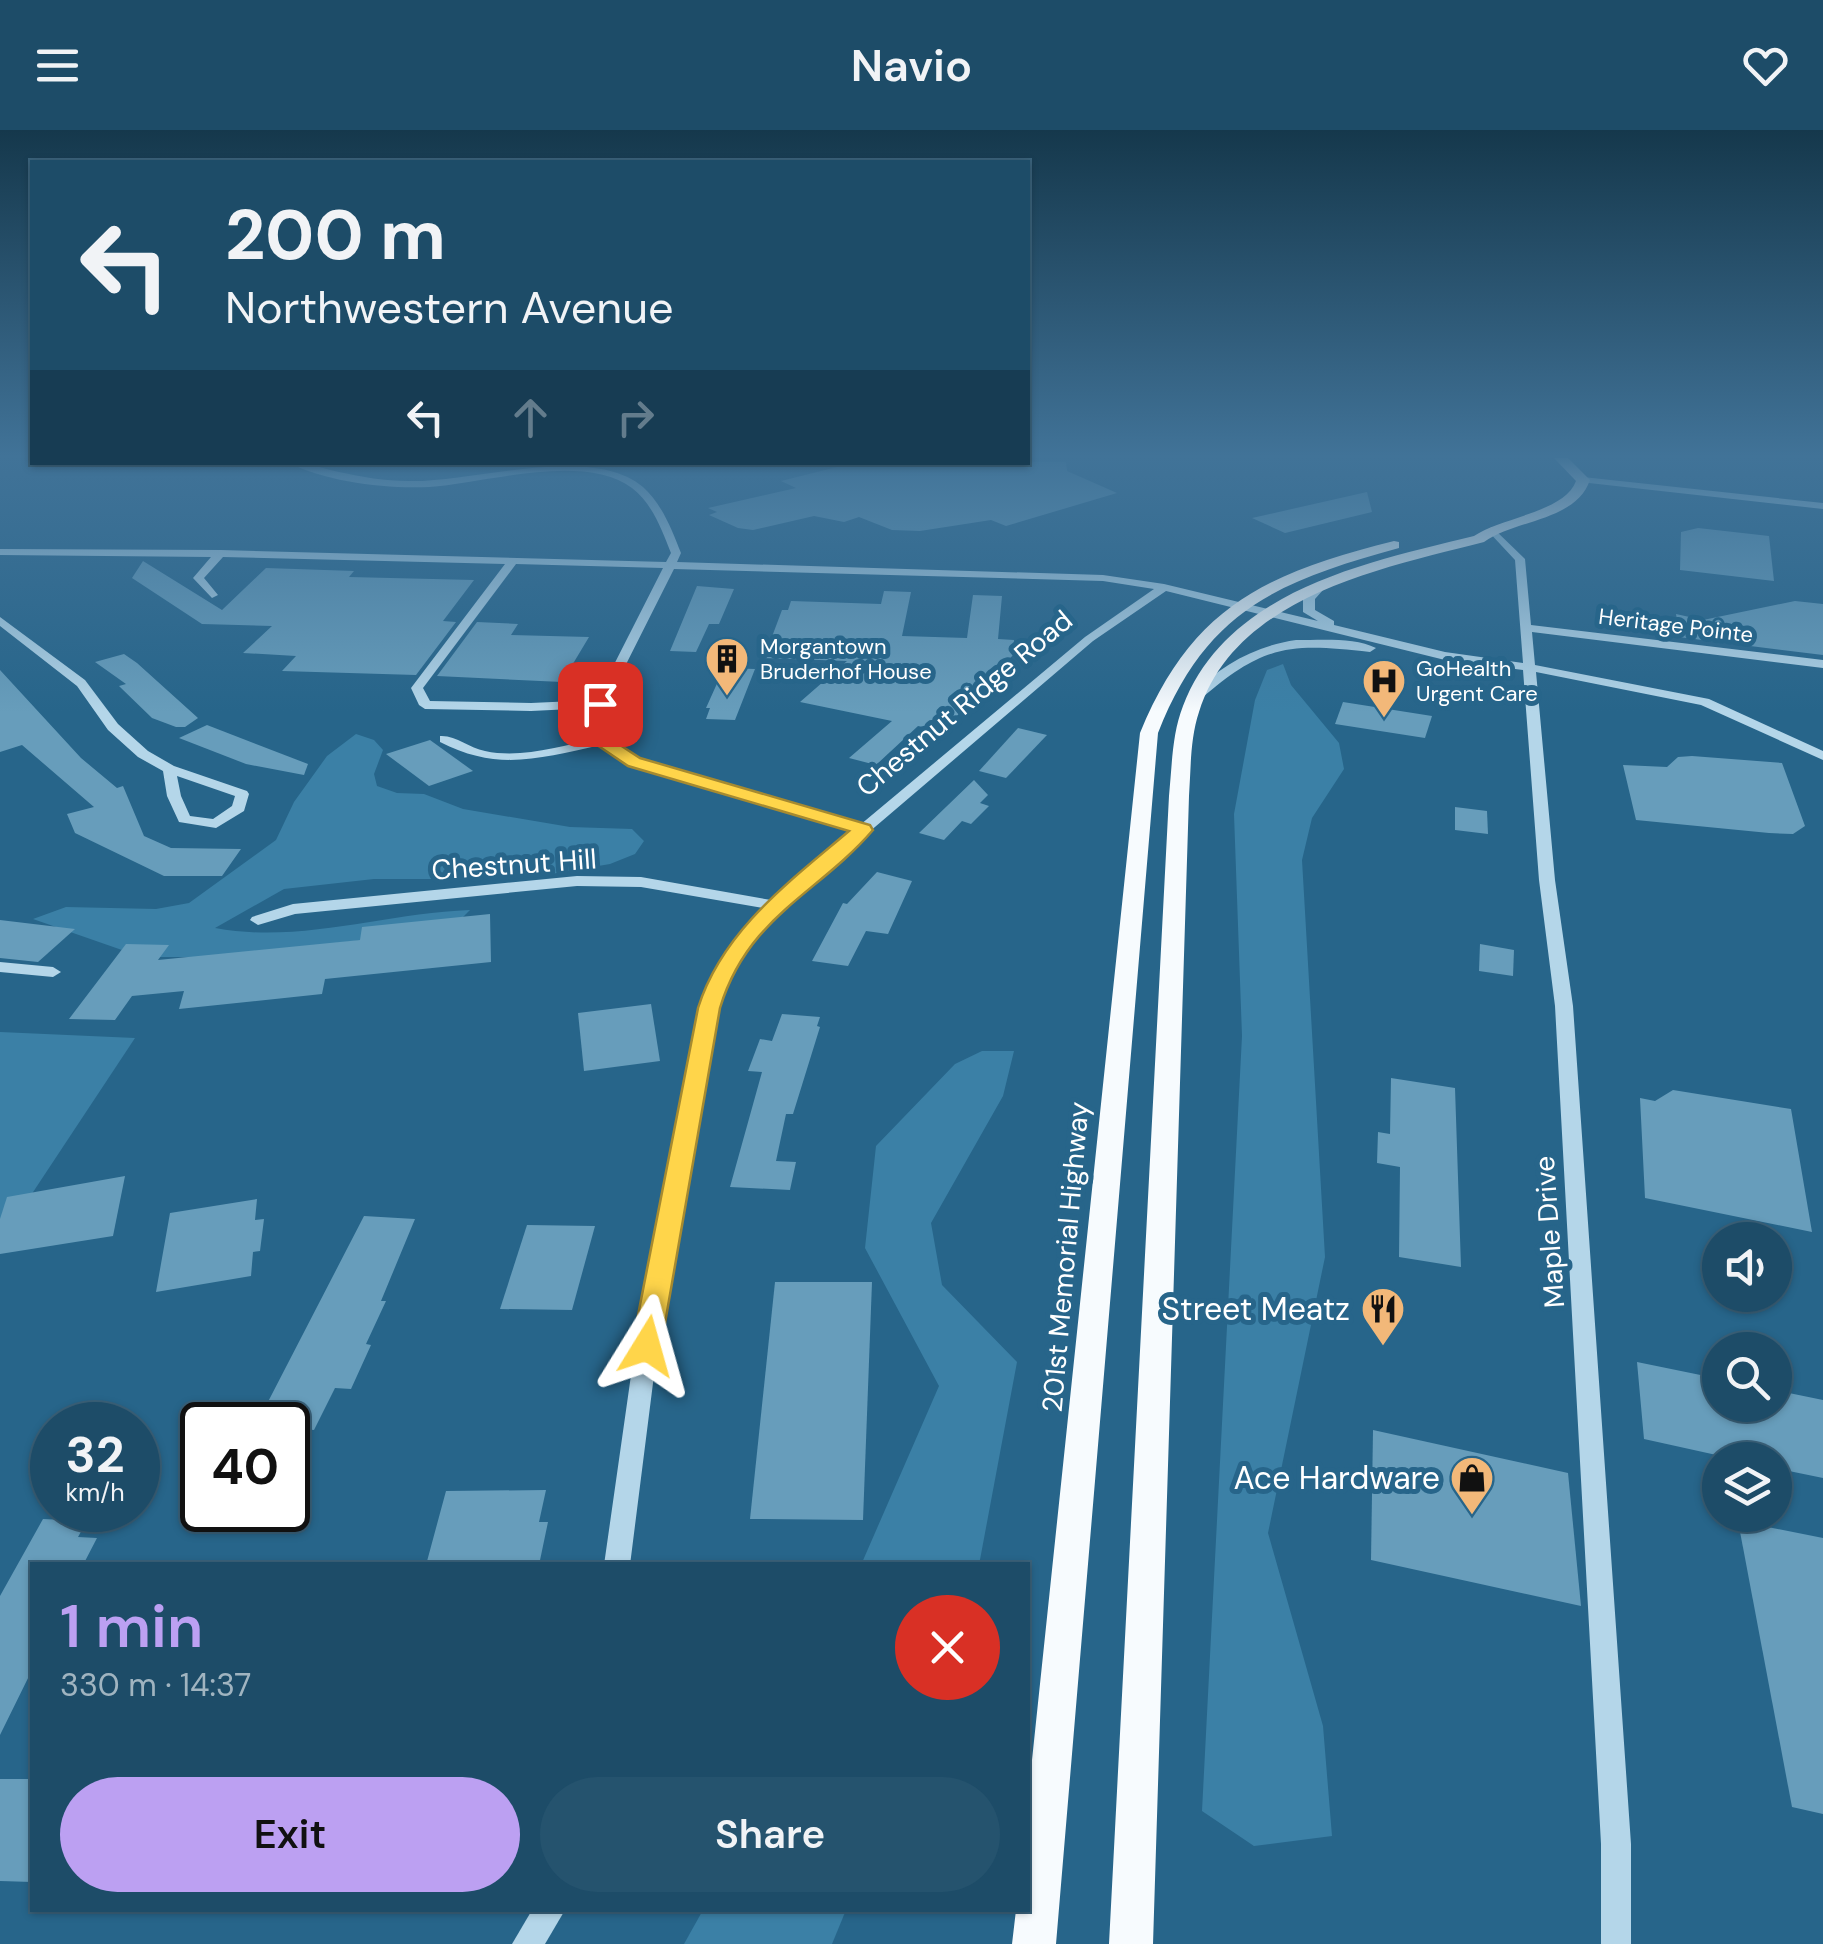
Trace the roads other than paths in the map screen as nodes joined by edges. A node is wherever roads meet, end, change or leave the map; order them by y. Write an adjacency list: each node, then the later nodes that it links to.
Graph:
1 (671, 543): 8 (street)
2 (1403, 543): 12 (main road)
3 (1466, 543): 10 (main road)
4 (1504, 543): 15 (street, Maple Drive)
5 (221, 552): 6 (street); 7 (street); 11 (street)
6 (1, 553)
7 (512, 562): 8 (street); 20 (street)
8 (671, 566): 9 (street); 20 (street)
9 (1164, 587): 12 (street); 25 (street, Chestnut Ridge Road)
10 (1316, 590): 13 (main road); 16 (street)
11 (212, 595)
12 (1237, 607): 13 (street); 33 (main road, 201st Memorial Highway)
13 (1268, 615): 16 (street); 19 (main road)
14 (0, 620): 24 (street)
15 (1524, 628): 17 (street, Heritage Pointe); 18 (street, Maple Drive)
16 (1446, 656): 18 (street); 19 (street)
17 (1823, 664)
18 (1528, 668): 23 (street); 35 (street, Maple Drive)
19 (1194, 698): 34 (main road)
20 (600, 704): 22 (street)
21 (445, 739): 22 (street)
22 (603, 741): 25 (street)
23 (1823, 756)
24 (169, 769): 24 (street)
25 (863, 830): 26 (street, Chestnut Ridge Road)
26 (774, 904): 27 (street, Chestnut Hill); 30 (street, Chestnut Ridge Road)
27 (258, 920)
28 (0, 967): 29 (street)
29 (54, 972)
30 (618, 1562)
31 (549, 1912): 32 (street)
32 (527, 1944)
33 (1034, 1944)
34 (1131, 1944)
35 (1616, 1944)

